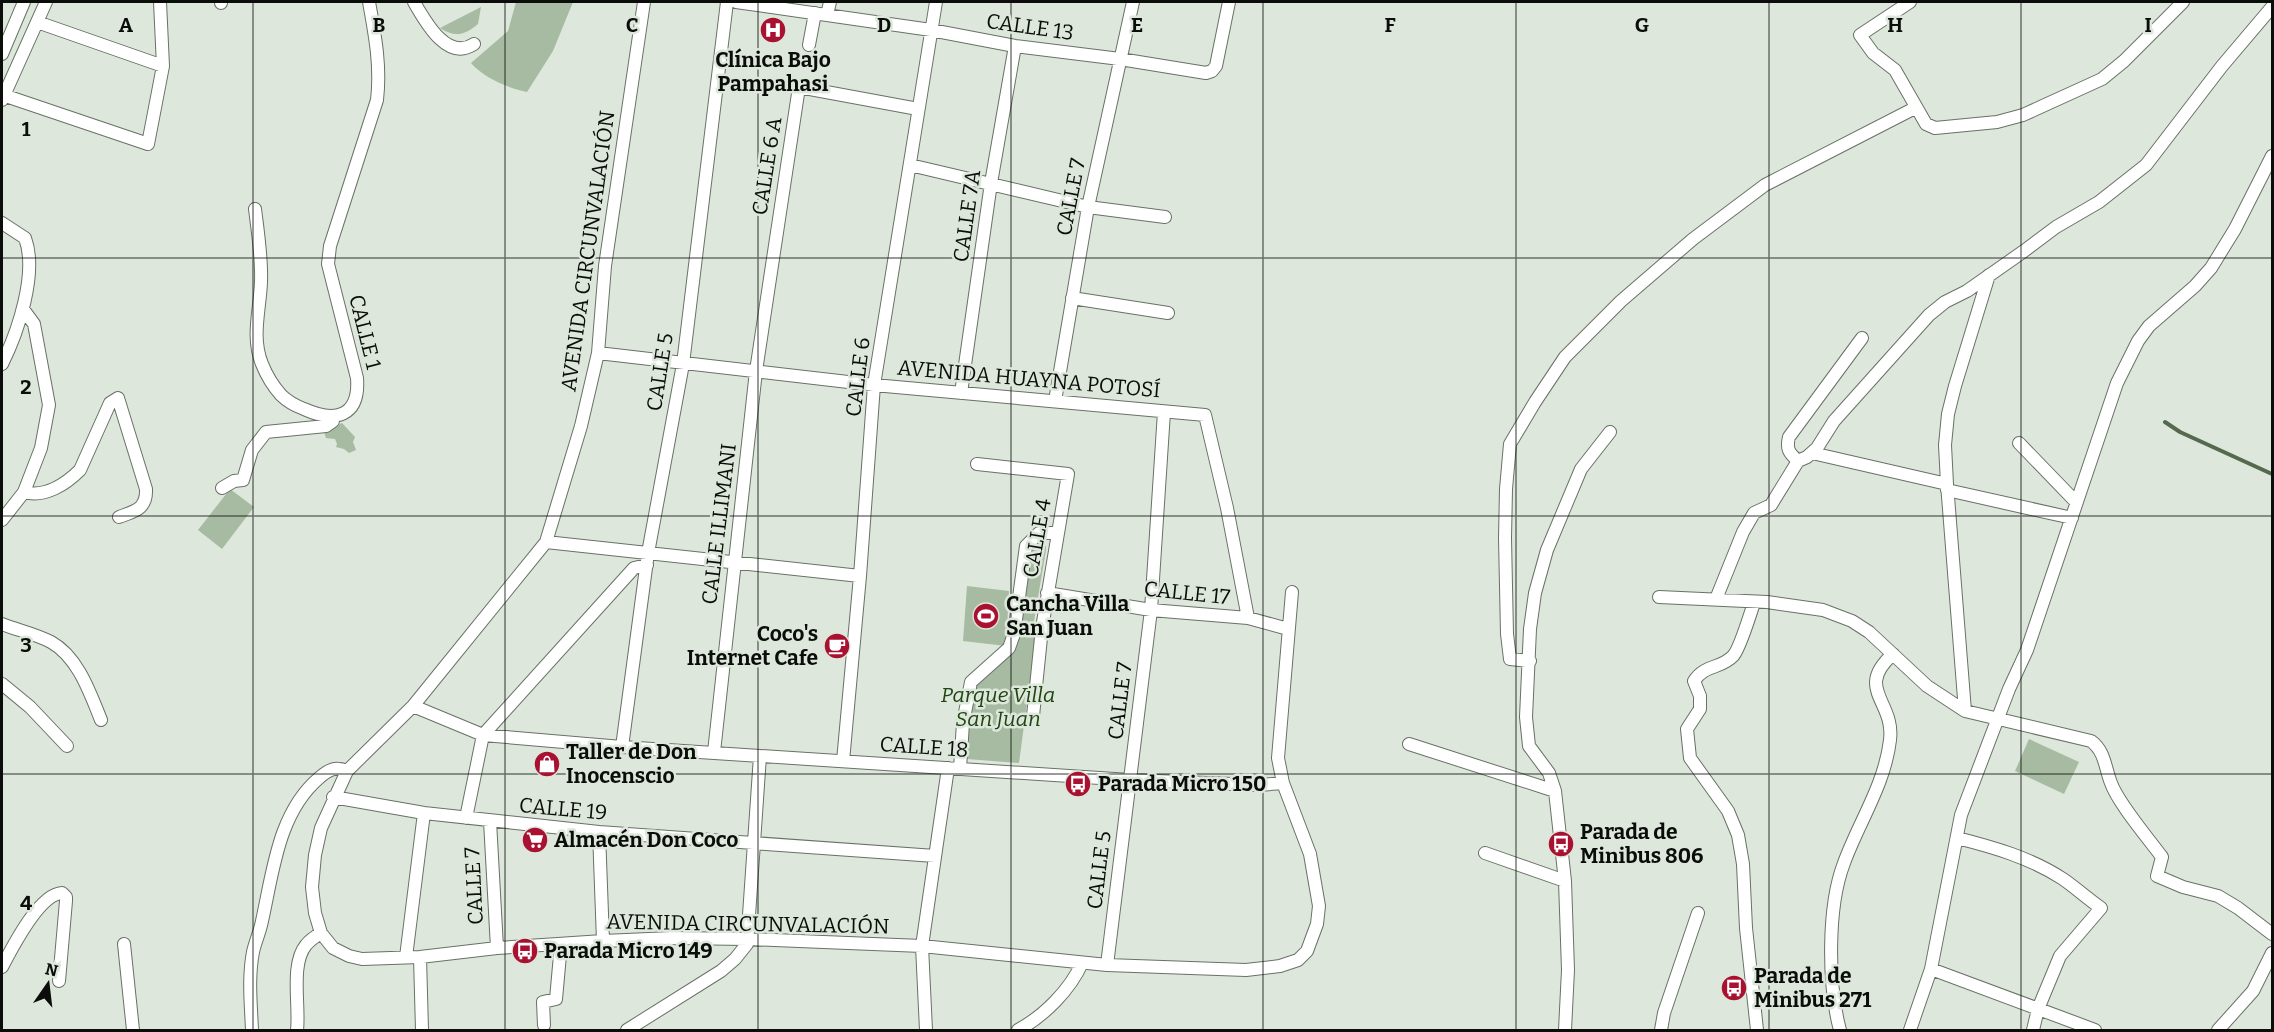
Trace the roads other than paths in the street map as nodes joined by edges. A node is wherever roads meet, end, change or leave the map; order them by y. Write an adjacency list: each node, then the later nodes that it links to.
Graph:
1 (24, 2): 22 (street)
2 (46, 2): 17 (street)
3 (160, 2): 24 (street)
4 (369, 2): 48 (street, CALLE 1)
5 (414, 2): 19 (street)
6 (644, 2): 40 (street, AVENIDA CIRCUNVALACIÓN)
7 (727, 2): 42 (street, CALLE 5)
8 (736, 2): 16 (street, CALLE 13)
9 (830, 2): 16 (street)
10 (936, 2): 18 (street, CALLE 6)
11 (1133, 2): 23 (street, CALLE 7)
12 (1229, 2): 23 (street, CALLE 13)
13 (1910, 2): 26 (street)
14 (2183, 2): 26 (street)
15 (2272, 7): 35 (street)
16 (821, 14): 18 (street, CALLE 13); 20 (street)
17 (37, 22): 24 (street); 25 (street)
18 (931, 30): 21 (street, CALLE 13); 27 (street, CALLE 6)
19 (474, 44)
20 (809, 45)
21 (1015, 46): 23 (street, CALLE 13); 30 (street, CALLE 7A)
22 (2, 54)
23 (1120, 59): 31 (street, CALLE 7)
24 (163, 66): 25 (street)
25 (2, 97)
26 (1915, 108): 76 (street)
27 (918, 110): 29 (street, CALLE 6); 43 (street, CALLE 6 A)
28 (2272, 156): 57 (street)
29 (910, 165): 30 (street); 44 (street, CALLE 6)
30 (991, 183): 31 (street); 45 (street, CALLE 7A)
31 (1088, 207): 33 (street); 36 (street, CALLE 7)
32 (255, 209): 48 (street)
33 (1165, 217)
34 (2, 223): 37 (street)
35 (1989, 275): 51 (street); 54 (street)
36 (1072, 298): 38 (street); 46 (street, CALLE 7)
37 (23, 309): 41 (street); 56 (street)
38 (1167, 313)
39 (1862, 339): 52 (street)
40 (598, 353): 42 (street, AVENIDA HUAYNA POTOSÍ); 62 (street, AVENIDA CIRCUNVALACIÓN)
41 (2, 364)
42 (683, 364): 43 (street, AVENIDA HUAYNA POTOSÍ); 63 (street, CALLE 5)
43 (756, 371): 44 (street, AVENIDA HUAYNA POTOSÍ); 64 (street, CALLE ILLIMANI)
44 (874, 385): 45 (street, AVENIDA HUAYNA POTOSÍ); 65 (street, CALLE 6)
45 (961, 393): 46 (street, AVENIDA HUAYNA POTOSÍ)
46 (1055, 401): 47 (street, AVENIDA HUAYNA POTOSÍ)
47 (1164, 412): 71 (street, CALLE 7); 72 (street, AVENIDA HUAYNA POTOSÍ)
48 (333, 417): 55 (street, CALLE 1)
49 (1610, 432): 76 (street)
50 (2019, 443): 57 (street)
51 (1812, 453): 52 (street); 54 (street)
52 (1798, 460): 69 (street)
53 (977, 464): 61 (street, CALLE 4)
54 (1947, 487): 59 (street); 79 (street)
55 (222, 488)
56 (24, 492): 58 (street); 60 (street)
57 (2076, 502): 59 (street)
58 (119, 517)
59 (2072, 518): 81 (street)
60 (2, 520)
61 (1058, 533): 67 (street, CALLE 4); 90 (street)
62 (546, 542): 63 (street); 78 (street, AVENIDA CIRCUNVALACIÓN)
63 (648, 559): 64 (street); 83 (street); 86 (street, CALLE 5)
64 (733, 562): 65 (street); 87 (street, CALLE ILLIMANI)
65 (860, 576): 89 (street, CALLE 6)
66 (1292, 592): 74 (street)
67 (1047, 593): 71 (street, CALLE 17); 80 (street, CALLE 4)
68 (1659, 597): 69 (street)
69 (1716, 599): 70 (street)
70 (1754, 603): 75 (street); 133 (street)
71 (1151, 610): 72 (street, CALLE 17); 92 (street, CALLE 7)
72 (1248, 618): 74 (street, CALLE 17)
73 (2, 624): 82 (street)
74 (1287, 629): 93 (street)
75 (1893, 654): 79 (street); 134 (street)
76 (1530, 661): 94 (street)
77 (2, 684): 85 (street)
78 (413, 706): 83 (street, CALLE 18); 91 (street, AVENIDA CIRCUNVALACIÓN)
79 (1965, 711): 81 (street)
80 (1033, 716)
81 (1998, 718): 100 (street); 107 (street)
82 (101, 720)
83 (483, 735): 86 (street, CALLE 18); 97 (street)
84 (1409, 744): 94 (street)
85 (67, 747)
86 (622, 747): 87 (street, CALLE 18)
87 (714, 752): 88 (street, CALLE 18)
88 (760, 756): 89 (street, CALLE 18); 101 (street)
89 (843, 761): 90 (street, CALLE 18)
90 (954, 768): 92 (street, CALLE 18); 103 (street)
91 (347, 771): 95 (street, AVENIDA CIRCUNVALACIÓN); 125 (street)
92 (1130, 780): 93 (street, CALLE 18); 118 (street, CALLE 5)
93 (1283, 783): 118 (street, AVENIDA CIRCUNVALACIÓN)
94 (1555, 791): 104 (street)
95 (333, 797): 96 (street, CALLE 19); 106 (street, AVENIDA CIRCUNVALACIÓN)
96 (424, 813): 97 (street, CALLE 19); 115 (street)
97 (466, 818): 98 (street, CALLE 19)
98 (490, 821): 99 (street, CALLE 19); 113 (street, CALLE 7)
99 (599, 832): 101 (street, CALLE 19); 109 (street)
100 (1957, 838): 120 (street); 122 (street)
101 (754, 842): 103 (street, CALLE 19); 108 (street)
102 (1485, 853): 104 (street)
103 (935, 856): 112 (street)
104 (1565, 881): 131 (street)
105 (1698, 913): 132 (street)
106 (321, 933): 115 (street, AVENIDA CIRCUNVALACIÓN); 126 (street)
107 (2272, 934)
108 (748, 939): 109 (street, AVENIDA CIRCUNVALACIÓN); 112 (street, AVENIDA CIRCUNVALACIÓN); 128 (street)
109 (603, 941): 111 (street, AVENIDA CIRCUNVALACIÓN)
110 (124, 944): 124 (street)
111 (561, 944): 113 (street, AVENIDA CIRCUNVALACIÓN); 123 (street)
112 (922, 946): 117 (street, AVENIDA CIRCUNVALACIÓN); 129 (street)
113 (497, 948): 116 (street, AVENIDA CIRCUNVALACIÓN)
114 (2272, 953): 138 (street)
115 (406, 957): 116 (street, AVENIDA CIRCUNVALACIÓN)
116 (420, 957): 127 (street)
117 (1082, 963): 118 (street, AVENIDA CIRCUNVALACIÓN); 130 (street)
118 (1107, 965)
119 (2, 967): 121 (street)
120 (1931, 969): 122 (street); 135 (street)
121 (59, 981)
122 (2038, 1009): 136 (street); 137 (street)
123 (544, 1025)
124 (133, 1030)
125 (252, 1030)
126 (297, 1030)
127 (422, 1030)
128 (627, 1030)
129 (926, 1030)
130 (1018, 1030)
131 (1565, 1030)
132 (1661, 1030)
133 (1757, 1030)
134 (1839, 1030)
135 (1910, 1030)
136 (2033, 1030)
137 (2096, 1030)
138 (2218, 1030)

